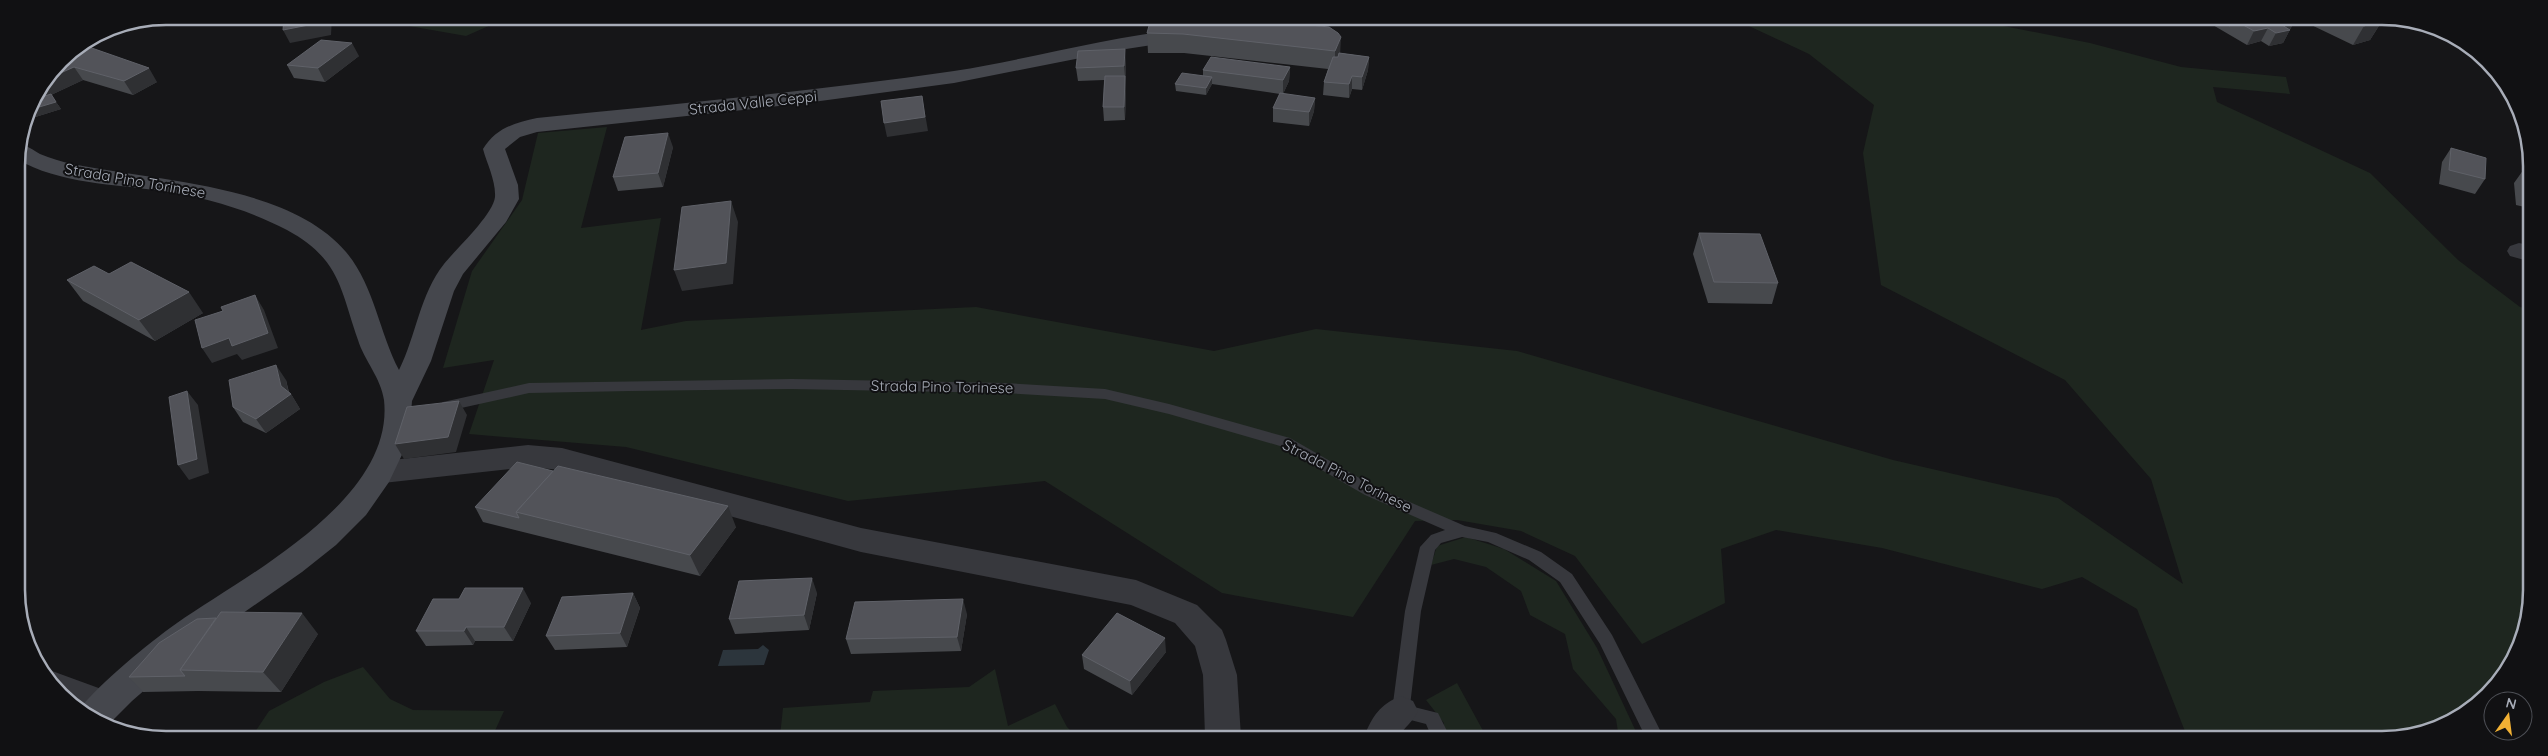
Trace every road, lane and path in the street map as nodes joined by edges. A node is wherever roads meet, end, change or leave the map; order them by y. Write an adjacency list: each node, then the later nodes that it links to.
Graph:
1 (1278, 25): 3 (street, Strada Valle Ceppi)
2 (25, 156): 3 (street, Strada Pino Torinese)
3 (409, 409): 4 (street); 5 (lane, Strada Pino Torinese)
4 (383, 472): 8 (street); 9 (street)
5 (1462, 531): 7 (lane); 12 (lane)
6 (79, 701): 8 (street)
7 (1401, 711): 10 (street); 11 (lane)
8 (97, 712)
9 (1223, 731)
10 (1384, 731)
11 (1438, 731)
12 (1652, 731)

